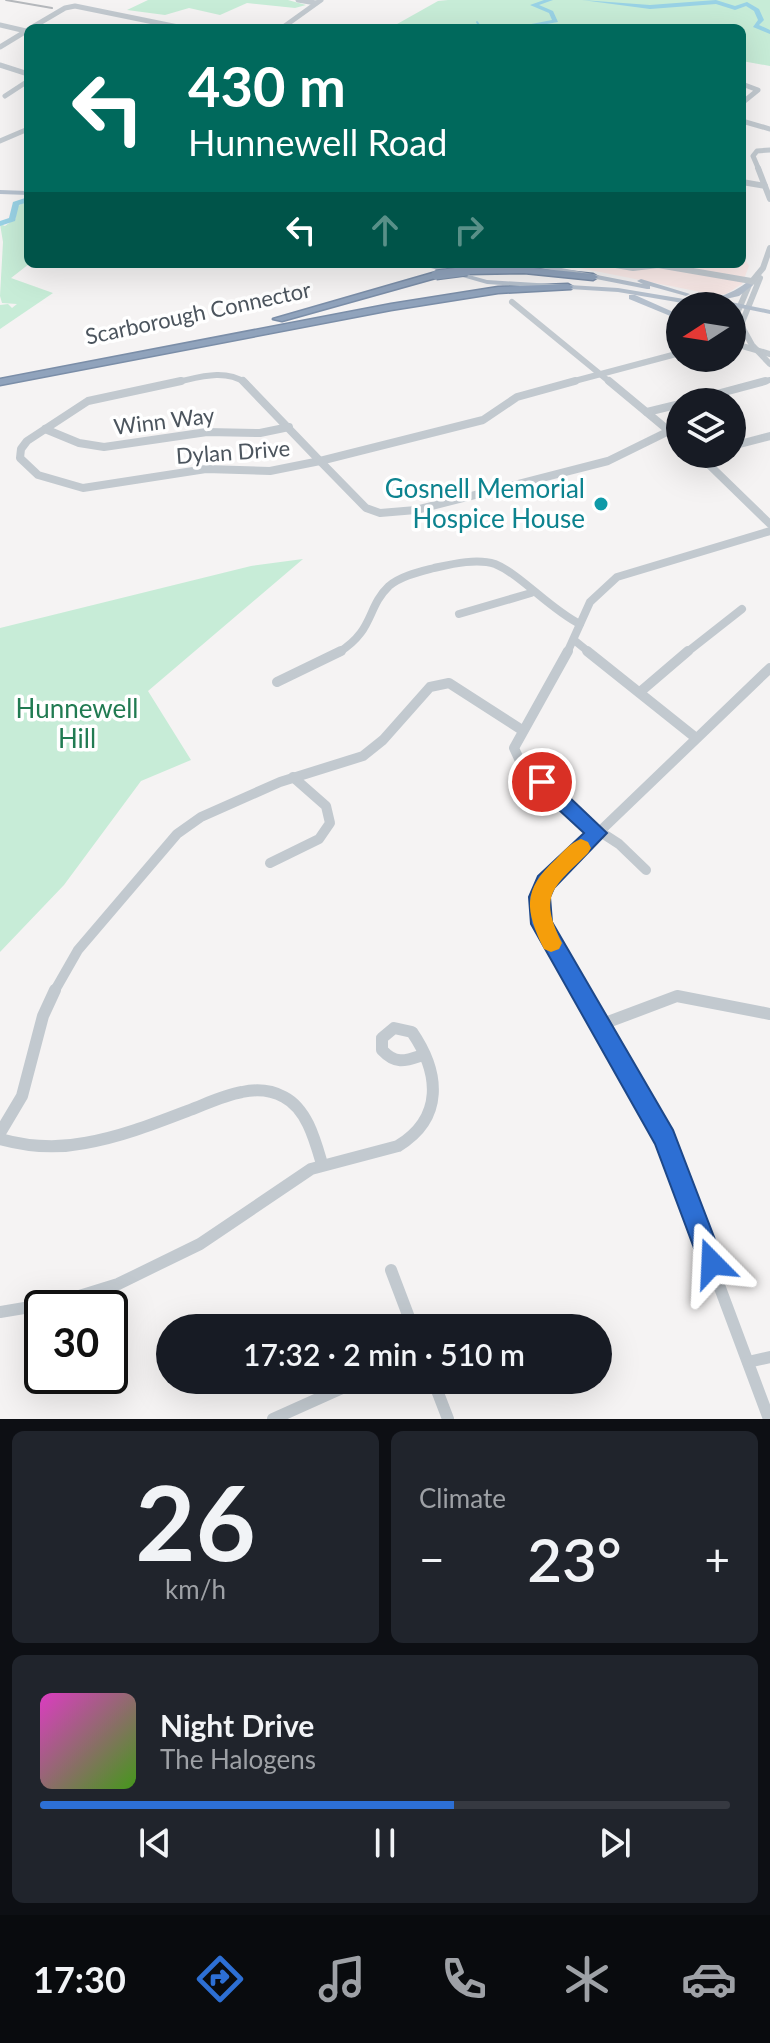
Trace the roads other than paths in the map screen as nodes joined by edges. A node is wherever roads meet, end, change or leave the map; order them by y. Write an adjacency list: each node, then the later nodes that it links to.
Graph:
1 (298, 0): 2 (street)
2 (318, 2): 5 (street)
3 (40, 24): 4 (street)
4 (163, 24)
5 (288, 24)
6 (0, 25): 7 (street)
7 (24, 29)
8 (24, 33): 9 (street)
9 (0, 47)
10 (0, 65): 11 (street)
11 (24, 73)
12 (24, 84): 14 (street)
13 (746, 86): 15 (street)
14 (5, 96)
15 (746, 100)
16 (746, 122): 18 (street)
17 (770, 122): 18 (street)
18 (767, 128)
19 (24, 131): 20 (street)
20 (0, 141)
21 (770, 150): 22 (street)
22 (760, 171): 23 (street); 27 (street)
23 (769, 172)
24 (746, 184): 27 (street)
25 (0, 192): 26 (main road)
26 (24, 193)
27 (768, 193)
28 (770, 248): 33 (street)
29 (436, 268): 37 (main road)
30 (549, 268): 35 (main road)
31 (568, 268): 40 (main road)
32 (676, 268): 36 (street)
33 (760, 271): 34 (street); 36 (street)
34 (770, 272)
35 (593, 277): 39 (main road); 54 (highway, Scarborough Connector, bridge)
36 (753, 283): 41 (main road); 43 (street)
37 (568, 287): 38 (main road); 57 (highway, Scarborough Connector)
38 (585, 288): 42 (main road); 46 (main road)
39 (675, 292)
40 (679, 292)
41 (737, 292)
42 (666, 298)
43 (746, 298)
44 (512, 302): 55 (street)
45 (746, 310): 47 (main road)
46 (666, 312)
47 (770, 314)
48 (747, 338): 50 (street)
49 (746, 347): 50 (street)
50 (756, 350): 51 (street); 53 (street)
51 (770, 354)
52 (666, 357): 55 (street)
53 (770, 364)
54 (0, 374)
55 (601, 374): 60 (street); 67 (street)
56 (770, 380): 58 (street)
57 (0, 382)
58 (740, 388)
59 (666, 407): 60 (street)
60 (647, 412): 62 (street)
61 (289, 427): 63 (street, Winn Way); 63 (street, Dylan Drive); 67 (street, Dylan Drive)
62 (666, 428)
63 (45, 429): 67 (street, Dylan Drive)
64 (666, 433): 67 (street)
65 (770, 436): 66 (street)
66 (746, 442)
67 (320, 462)
68 (714, 468): 69 (street)
69 (770, 524)
70 (770, 531): 76 (street)
71 (531, 593): 74 (street); 76 (street); 79 (street)
72 (724, 607): 75 (street)
73 (742, 609): 75 (street)
74 (459, 614)
75 (732, 615): 82 (street)
76 (580, 624): 77 (street)
77 (574, 640): 82 (street); 83 (street)
78 (770, 668): 84 (street)
79 (289, 676): 80 (street); 81 (street)
80 (277, 682)
81 (297, 684)
82 (640, 692): 84 (street)
83 (522, 730): 85 (street); 86 (street)
84 (696, 738): 86 (street)
85 (293, 777): 87 (street); 92 (street)
86 (598, 832): 88 (street); 90 (street)
87 (270, 863)
88 (646, 870)
89 (770, 1014): 90 (street)
90 (600, 1025): 99 (street)
91 (423, 1055): 94 (street)
92 (0, 1133)
93 (0, 1139): 94 (street)
94 (322, 1164): 96 (street)
95 (391, 1270): 97 (street)
96 (0, 1312)
97 (408, 1314)
98 (770, 1357): 99 (street)
99 (748, 1362): 104 (street)
100 (329, 1394): 102 (street)
101 (438, 1394): 103 (street)
102 (273, 1419)
103 (448, 1419)
104 (769, 1419)

